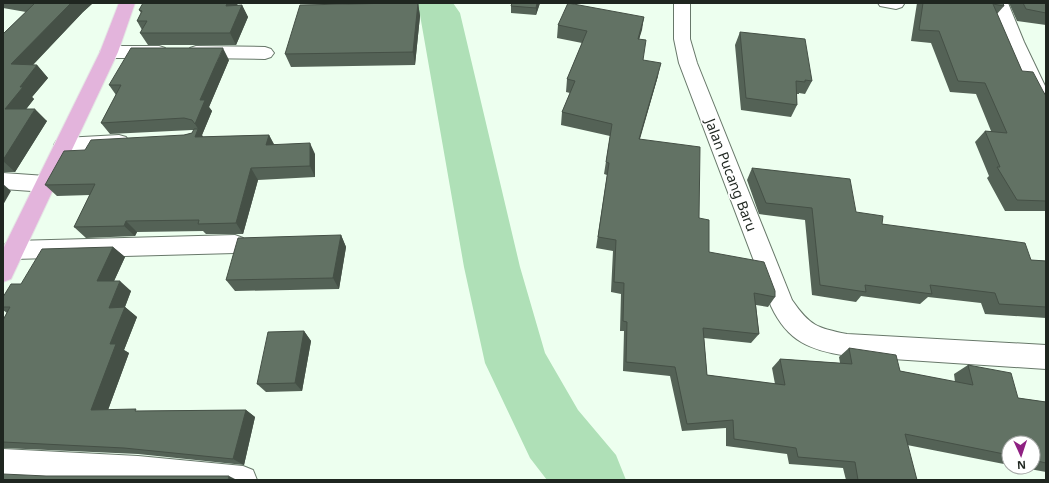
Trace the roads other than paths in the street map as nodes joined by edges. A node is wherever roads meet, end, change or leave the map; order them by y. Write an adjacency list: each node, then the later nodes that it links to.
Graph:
1 (127, 3): 4 (main road)
2 (682, 3): 14 (street, Jalan Pucang Baru)
3 (1000, 3): 6 (street)
4 (109, 52): 5 (street); 8 (main road)
5 (265, 53)
6 (1046, 105)
7 (136, 141): 8 (street)
8 (64, 145): 10 (main road)
9 (3, 181): 10 (street)
10 (46, 184): 12 (main road)
11 (235, 244): 12 (street)
12 (14, 250): 13 (main road)
13 (3, 272)
14 (1046, 357)
15 (3, 463): 16 (street)
16 (243, 480)

